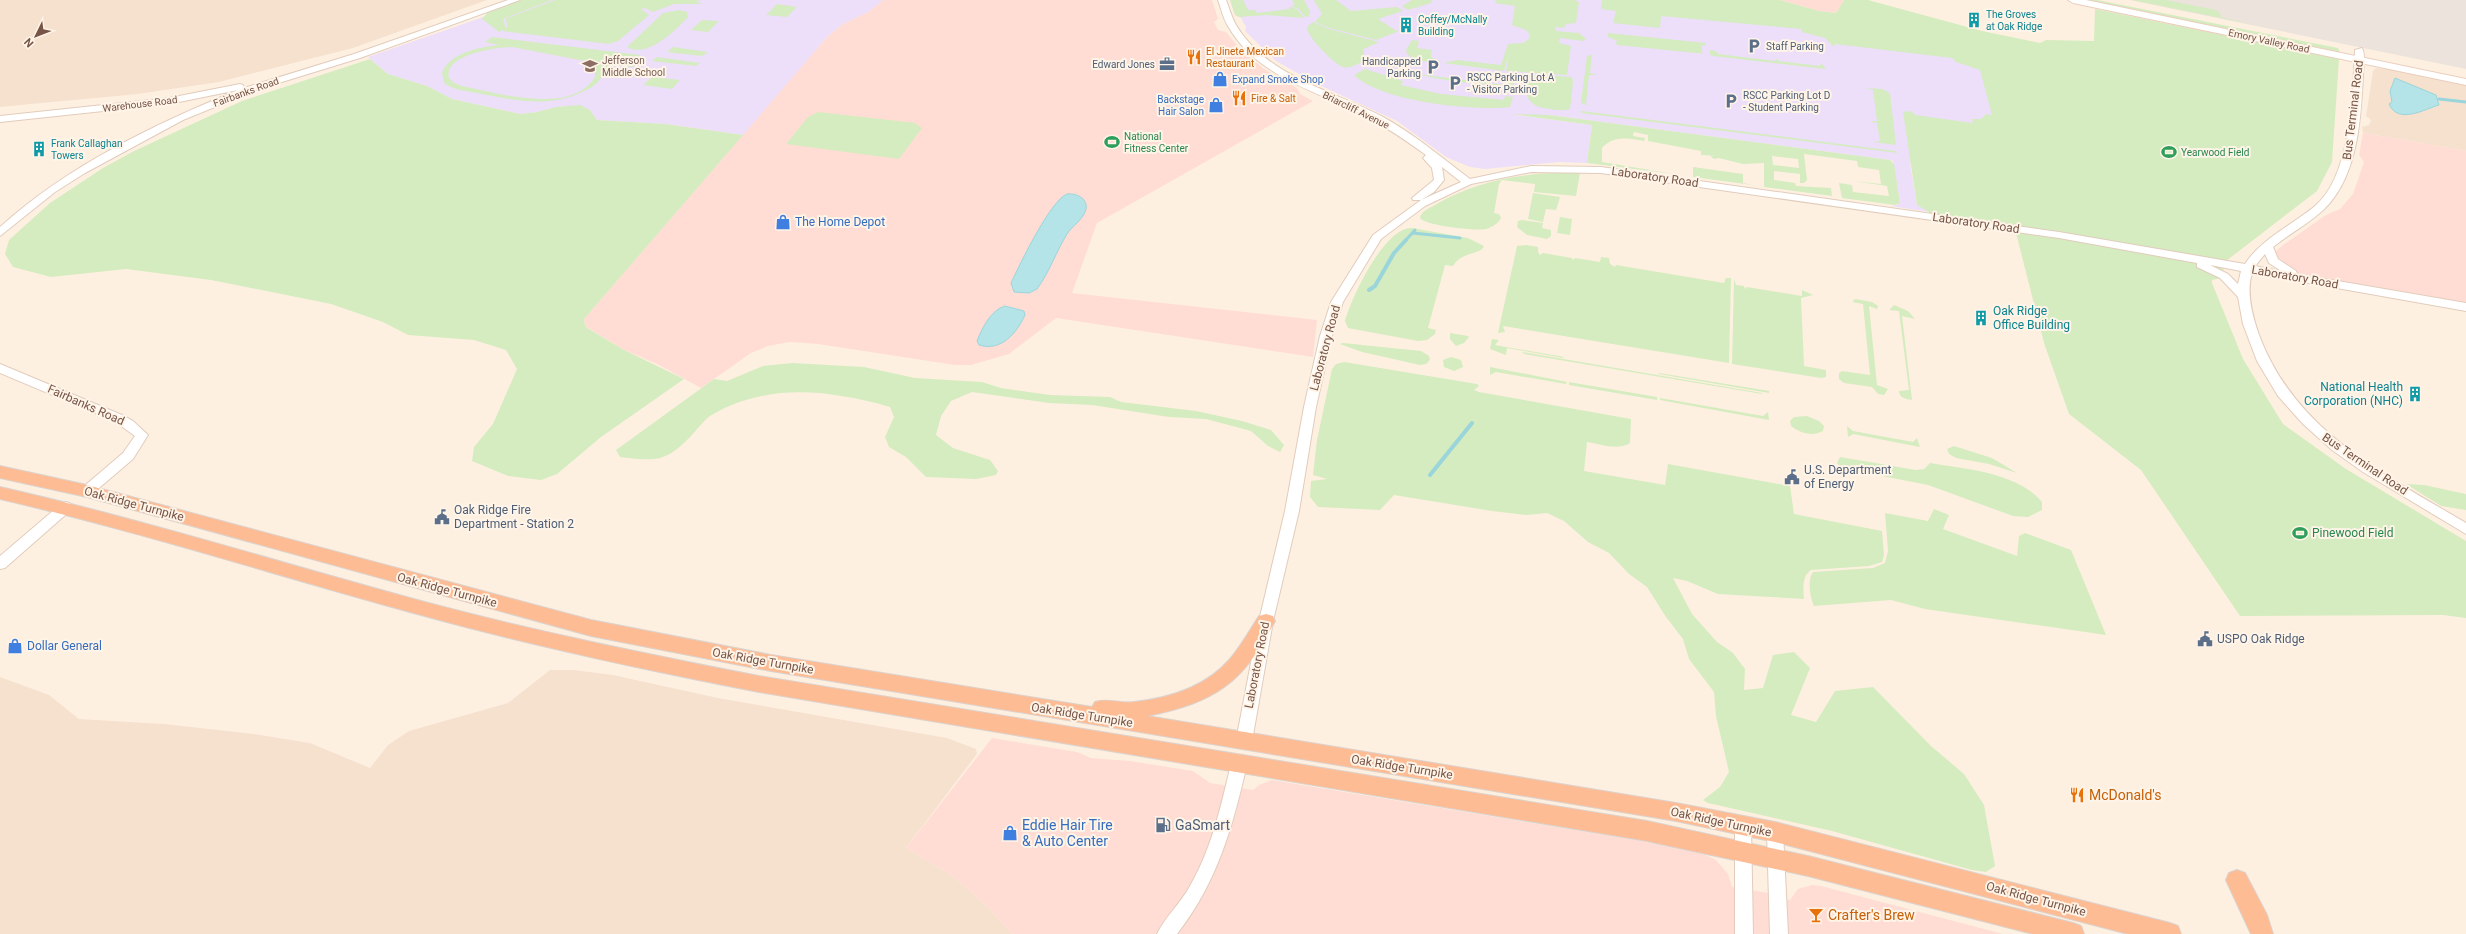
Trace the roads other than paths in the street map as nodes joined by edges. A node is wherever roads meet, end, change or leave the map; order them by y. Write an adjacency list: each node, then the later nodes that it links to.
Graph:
1 (516, 0): 7 (street, Fairbanks Road)
2 (1222, 0): 12 (street, Briarcliff Avenue)
3 (2073, 0): 5 (main road, Emory Valley Road)
4 (2115, 0): 5 (main road, Emory Valley Road)
5 (2359, 55): 6 (main road, Emory Valley Road); 8 (main road, Emory Valley Road); 16 (street, Bus Terminal Road)
6 (2466, 72)
7 (278, 80): 9 (street, Warehouse Road); 10 (street, Fairbanks Road)
8 (2466, 82)
9 (169, 101): 10 (street); 11 (street, Warehouse Road)
10 (202, 109): 15 (street, Fairbanks Road)
11 (0, 119)
12 (1397, 131): 13 (street, Briarcliff Avenue); 14 (street)
13 (1468, 182): 14 (street, Laboratory Road); 17 (street, Laboratory Road)
14 (1400, 218): 31 (street, Laboratory Road)
15 (0, 233)
16 (2267, 247): 18 (street, Bus Terminal Road); 19 (street)
17 (2177, 256): 18 (street, Laboratory Road); 20 (street)
18 (2248, 268): 19 (street, Laboratory Road); 20 (street, Bus Terminal Road)
19 (2303, 278): 21 (street, Laboratory Road)
20 (2245, 297): 27 (street, Bus Terminal Road)
21 (2466, 307)
22 (0, 368): 24 (street, Fairbanks Road)
23 (0, 472): 24 (highway, Oak Ridge Turnpike)
24 (87, 491): 26 (highway); 29 (highway, Oak Ridge Turnpike)
25 (0, 493): 26 (highway, Oak Ridge Turnpike)
26 (66, 508): 28 (street); 30 (highway, Oak Ridge Turnpike)
27 (2466, 529)
28 (0, 564)
29 (468, 596): 30 (highway); 32 (highway, Oak Ridge Turnpike)
30 (452, 615): 33 (highway, Oak Ridge Turnpike)
31 (1266, 621): 35 (highway); 37 (street, Laboratory Road)
32 (771, 663): 33 (highway); 34 (highway, Oak Ridge Turnpike)
33 (759, 684): 36 (highway, Oak Ridge Turnpike)
34 (1003, 701): 35 (highway, Oak Ridge Turnpike); 36 (highway)
35 (1031, 707): 37 (highway, Oak Ridge Turnpike)
36 (995, 723): 38 (highway, Oak Ridge Turnpike)
37 (1244, 741): 38 (highway); 39 (highway, Oak Ridge Turnpike)
38 (1239, 764): 41 (highway, Oak Ridge Turnpike); 44 (street)
39 (1743, 826): 40 (highway, Oak Ridge Turnpike); 41 (street)
40 (1775, 832): 42 (street); 48 (highway, Oak Ridge Turnpike)
41 (1743, 850): 42 (highway, Oak Ridge Turnpike); 45 (street)
42 (1776, 858): 46 (street); 47 (highway, Oak Ridge Turnpike)
43 (2237, 880): 49 (highway)
44 (1166, 934)
45 (1744, 934)
46 (1779, 934)
47 (2073, 934)
48 (2170, 934)
49 (2262, 934)

